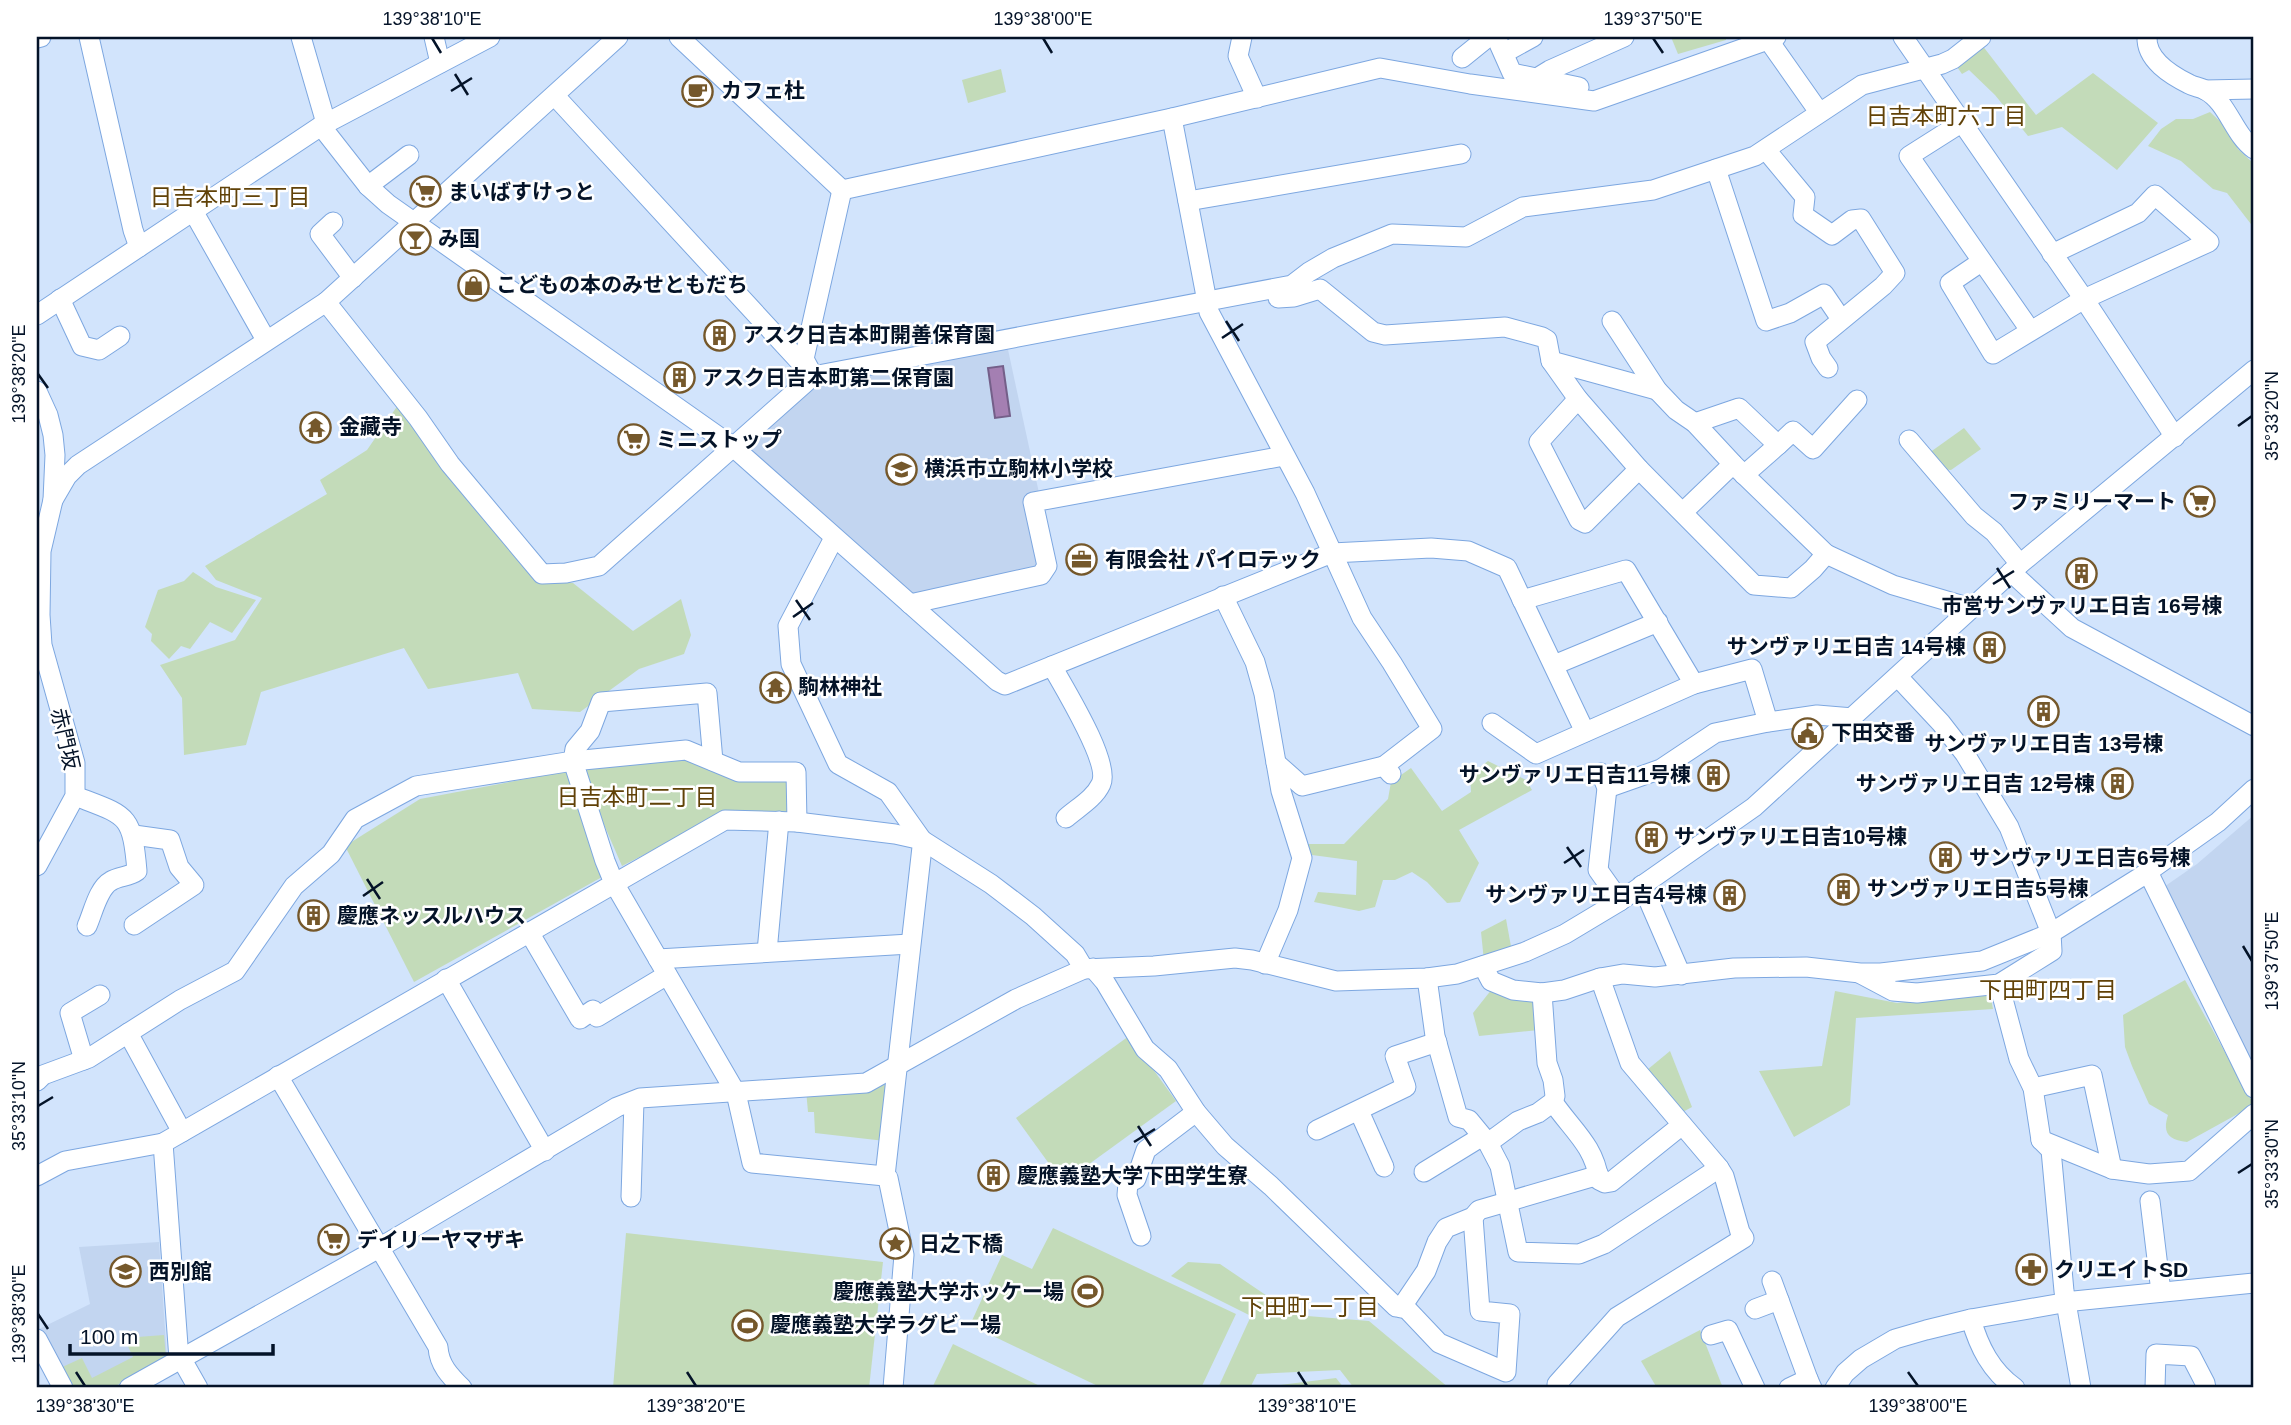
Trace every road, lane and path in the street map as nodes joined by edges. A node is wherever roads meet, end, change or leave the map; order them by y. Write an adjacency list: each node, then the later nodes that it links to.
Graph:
1 (89, 37): 40 (street)
2 (301, 37): 28 (street)
3 (433, 37): 17 (street)
4 (490, 37): 17 (street)
5 (618, 37): 23 (street)
6 (680, 37): 35 (street)
7 (1242, 37): 24 (street)
8 (1488, 37): 16 (street)
9 (1533, 37): 15 (street)
10 (1624, 37): 19 (street)
11 (1903, 37): 18 (street)
12 (1981, 37): 18 (street)
13 (2147, 37): 21 (street)
14 (1773, 39): 22 (street); 25 (street)
15 (1500, 45): 19 (street)
16 (1462, 58)
17 (440, 63): 28 (street)
18 (1924, 68): 25 (street); 27 (street)
19 (1537, 78): 22 (street)
20 (2254, 89): 21 (street)
21 (2205, 90): 29 (street)
22 (1614, 94): 24 (street)
23 (555, 96): 39 (street); 57 (street)
24 (1257, 98): 26 (street)
25 (1819, 112): 30 (street)
26 (1172, 118): 35 (street); 36 (street)
27 (1962, 123): 41 (street); 42 (street)
28 (324, 125): 34 (street); 37 (street)
29 (2254, 149)
30 (1766, 150): 33 (street); 50 (street)
31 (1461, 154): 36 (street)
32 (409, 155): 34 (street)
33 (1716, 169): 44 (street); 50 (street)
34 (368, 186): 39 (street)
35 (842, 190): 57 (street)
36 (1188, 201): 48 (street)
37 (193, 211): 40 (street); 54 (street)
38 (333, 222): 43 (street)
39 (412, 223): 43 (street); 67 (street)
40 (139, 247): 45 (street)
41 (2052, 254): 46 (street); 46 (street)
42 (1982, 262): 52 (street); 52 (street)
43 (353, 278): 47 (street)
44 (1245, 295): 48 (street); 55 (street)
45 (60, 299): 49 (street); 53 (street)
46 (2084, 299): 52 (street); 64 (street)
47 (326, 302): 54 (street); 67 (street)
48 (1207, 303): 57 (street); 68 (street)
49 (37, 315)
50 (1842, 318): 56 (street)
51 (1612, 321): 59 (street)
52 (2030, 330)
53 (120, 336)
54 (267, 340): 71 (street)
55 (1551, 360): 59 (street); 61 (street)
56 (1828, 368)
57 (813, 376): 67 (street)
58 (2252, 376): 64 (street)
59 (1657, 390): 63 (street)
60 (37, 391): 71 (street)
61 (1578, 400): 69 (street); 69 (street)
62 (1857, 400): 66 (street)
63 (1695, 423): 66 (street); 70 (street)
64 (2175, 437): 76 (street)
65 (1909, 440): 76 (street)
66 (1778, 445): 70 (street)
67 (732, 446): 73 (street)
68 (1284, 456): 74 (street); 80 (street)
69 (1639, 469): 72 (street)
70 (1738, 470): 72 (street); 75 (street)
71 (53, 500): 77 (street, 赤門坂)
72 (1682, 512): 75 (street)
73 (834, 538): 80 (street); 101 (street)
74 (1332, 553): 78 (street); 79 (street); 95 (street)
75 (1826, 554): 81 (street)
76 (2016, 568): 81 (street); 91 (street)
77 (38, 573): 86 (street, 赤門坂)
78 (1223, 596): 84 (street); 95 (street)
79 (1522, 600): 82 (street); 83 (street)
80 (910, 604): 84 (street)
81 (1971, 608): 85 (street)
82 (1658, 622): 83 (street); 87 (street)
83 (1554, 665): 92 (street)
84 (1052, 666): 98 (street)
85 (1898, 677): 88 (street); 110 (street)
86 (45, 684): 97 (street, 赤門坂)
87 (1694, 684): 89 (street); 92 (street)
88 (1853, 718): 89 (street); 105 (street)
89 (1768, 722): 106 (street)
90 (1492, 723): 92 (street)
91 (2254, 726)
92 (1585, 732)
93 (573, 761): 94 (street); 94 (street); 104 (street); 125 (street)
94 (713, 761): 99 (street)
95 (1276, 763): 113 (street)
96 (2254, 789): 103 (street)
97 (75, 796): 100 (street); 102 (street, 赤門坂)
98 (1066, 818)
99 (788, 821): 101 (street); 104 (street); 112 (street)
100 (134, 835): 107 (street); 108 (street)
101 (922, 840): 111 (street); 116 (street)
102 (37, 866)
103 (2148, 872): 110 (street); 132 (street)
104 (614, 883): 109 (street); 114 (street)
105 (1642, 885): 106 (street); 118 (street)
106 (1620, 901): 115 (street)
107 (134, 925)
108 (87, 926)
109 (529, 932): 114 (street); 121 (street)
110 (2051, 933): 117 (street); 122 (street)
111 (910, 944): 112 (street); 128 (street)
112 (767, 952): 114 (street)
113 (1265, 964): 116 (street); 119 (street)
114 (663, 967): 133 (street)
115 (1483, 967): 119 (street); 123 (street)
116 (1089, 968): 128 (street); 137 (street)
117 (1860, 973): 118 (street); 122 (street)
118 (1681, 975): 120 (street)
119 (1427, 978): 126 (street)
120 (1600, 978): 123 (street); 139 (street)
121 (446, 979): 129 (street); 145 (street)
122 (1999, 984): 131 (street)
123 (1542, 993): 135 (street)
124 (100, 995): 127 (street)
125 (128, 1033): 127 (street); 141 (street)
126 (1437, 1042): 136 (street); 142 (street)
127 (84, 1059): 130 (street)
128 (897, 1066): 133 (street); 150 (street)
129 (278, 1076): 141 (street); 158 (street)
130 (37, 1081)
131 (2033, 1088): 143 (street); 148 (street)
132 (2254, 1088)
133 (736, 1093): 134 (street); 150 (street)
134 (635, 1101): 145 (street); 153 (street)
135 (1553, 1102): 142 (street); 151 (street)
136 (1359, 1111): 140 (street); 146 (street)
137 (1196, 1112): 157 (street); 164 (street)
138 (2254, 1114): 148 (street)
139 (1682, 1125): 147 (street); 151 (street)
140 (1317, 1130)
141 (182, 1132): 144 (street)
142 (1484, 1140): 149 (street); 155 (street)
143 (2041, 1140): 148 (street); 163 (street)
144 (163, 1143): 152 (street); 169 (street)
145 (545, 1151): 158 (street)
146 (1384, 1167)
147 (1719, 1168): 155 (street); 170 (street)
148 (2112, 1169)
149 (1424, 1172)
150 (885, 1175): 176 (street)
151 (1598, 1175): 155 (street)
152 (37, 1176)
153 (631, 1197)
154 (2150, 1201): 161 (street)
155 (1507, 1204): 156 (street)
156 (1473, 1216): 164 (street); 164 (street)
157 (1141, 1237)
158 (379, 1248): 169 (street); 175 (street)
159 (1772, 1281): 162 (street)
160 (2254, 1283): 161 (street)
161 (2161, 1292): 163 (street)
162 (1779, 1300): 165 (street); 171 (street)
163 (2067, 1303): 166 (street); 181 (street)
164 (1402, 1306)
165 (1755, 1309)
166 (1971, 1319): 179 (street); 180 (street)
167 (1711, 1335): 177 (street)
168 (37, 1339): 172 (street)
169 (180, 1359): 173 (street); 174 (street)
170 (1557, 1384)
171 (1810, 1384): 178 (street)
172 (62, 1388)
173 (129, 1388)
174 (198, 1388)
175 (462, 1388)
176 (893, 1388)
177 (1755, 1388)
178 (1789, 1388)
179 (1835, 1388)
180 (2015, 1388)
181 (2081, 1388)
182 (2155, 1388): 183 (street)
183 (2206, 1388)

